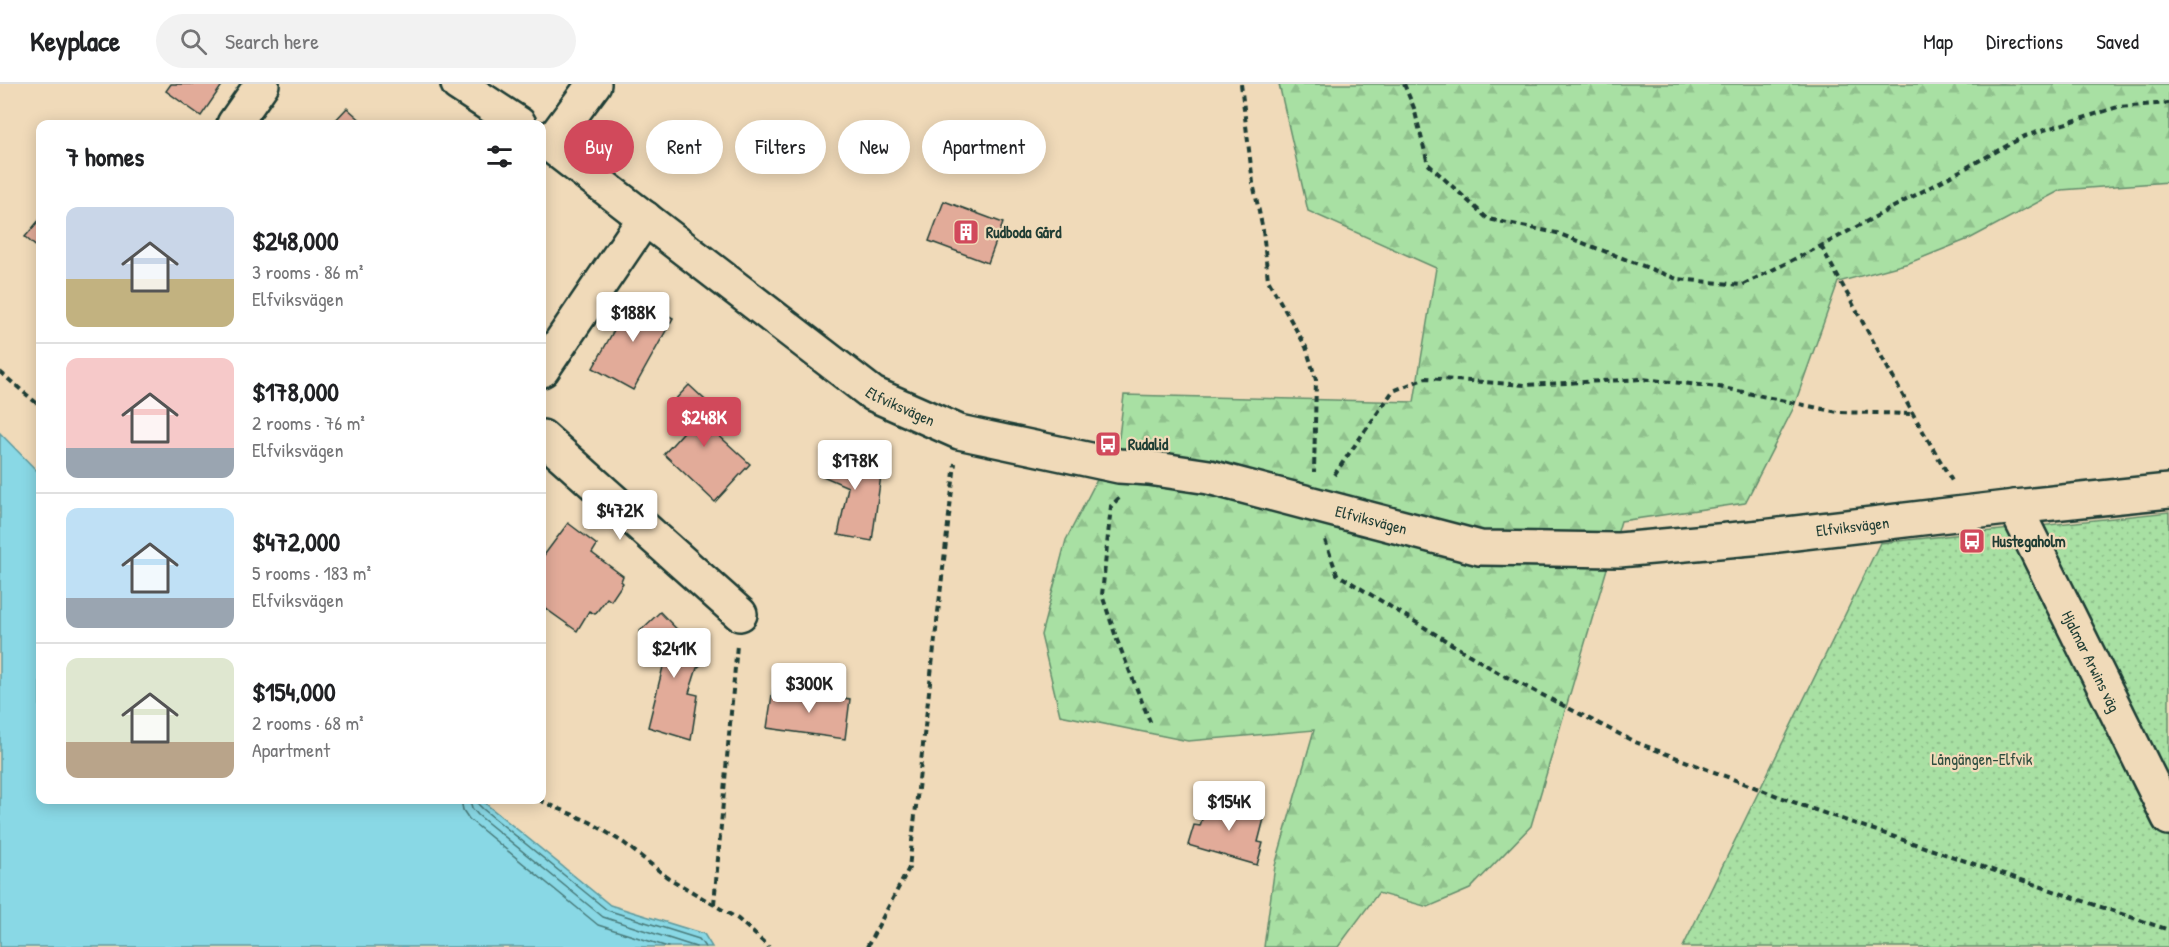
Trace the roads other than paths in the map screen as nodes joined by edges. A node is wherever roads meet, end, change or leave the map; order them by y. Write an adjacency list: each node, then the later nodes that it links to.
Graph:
1 (262, 84): 4 (street)
2 (458, 84): 5 (street)
3 (594, 84): 6 (street)
4 (237, 120)
5 (513, 120)
6 (546, 141)
7 (546, 143): 8 (street, Elfviksvägen)
8 (645, 218): 9 (street); 12 (street, Elfviksvägen)
9 (546, 364)
10 (546, 441): 13 (street)
11 (2169, 491): 12 (street, Elfviksvägen)
12 (2015, 507): 14 (street, Hjalmar Arwins väg)
13 (740, 614)
14 (2169, 818)

